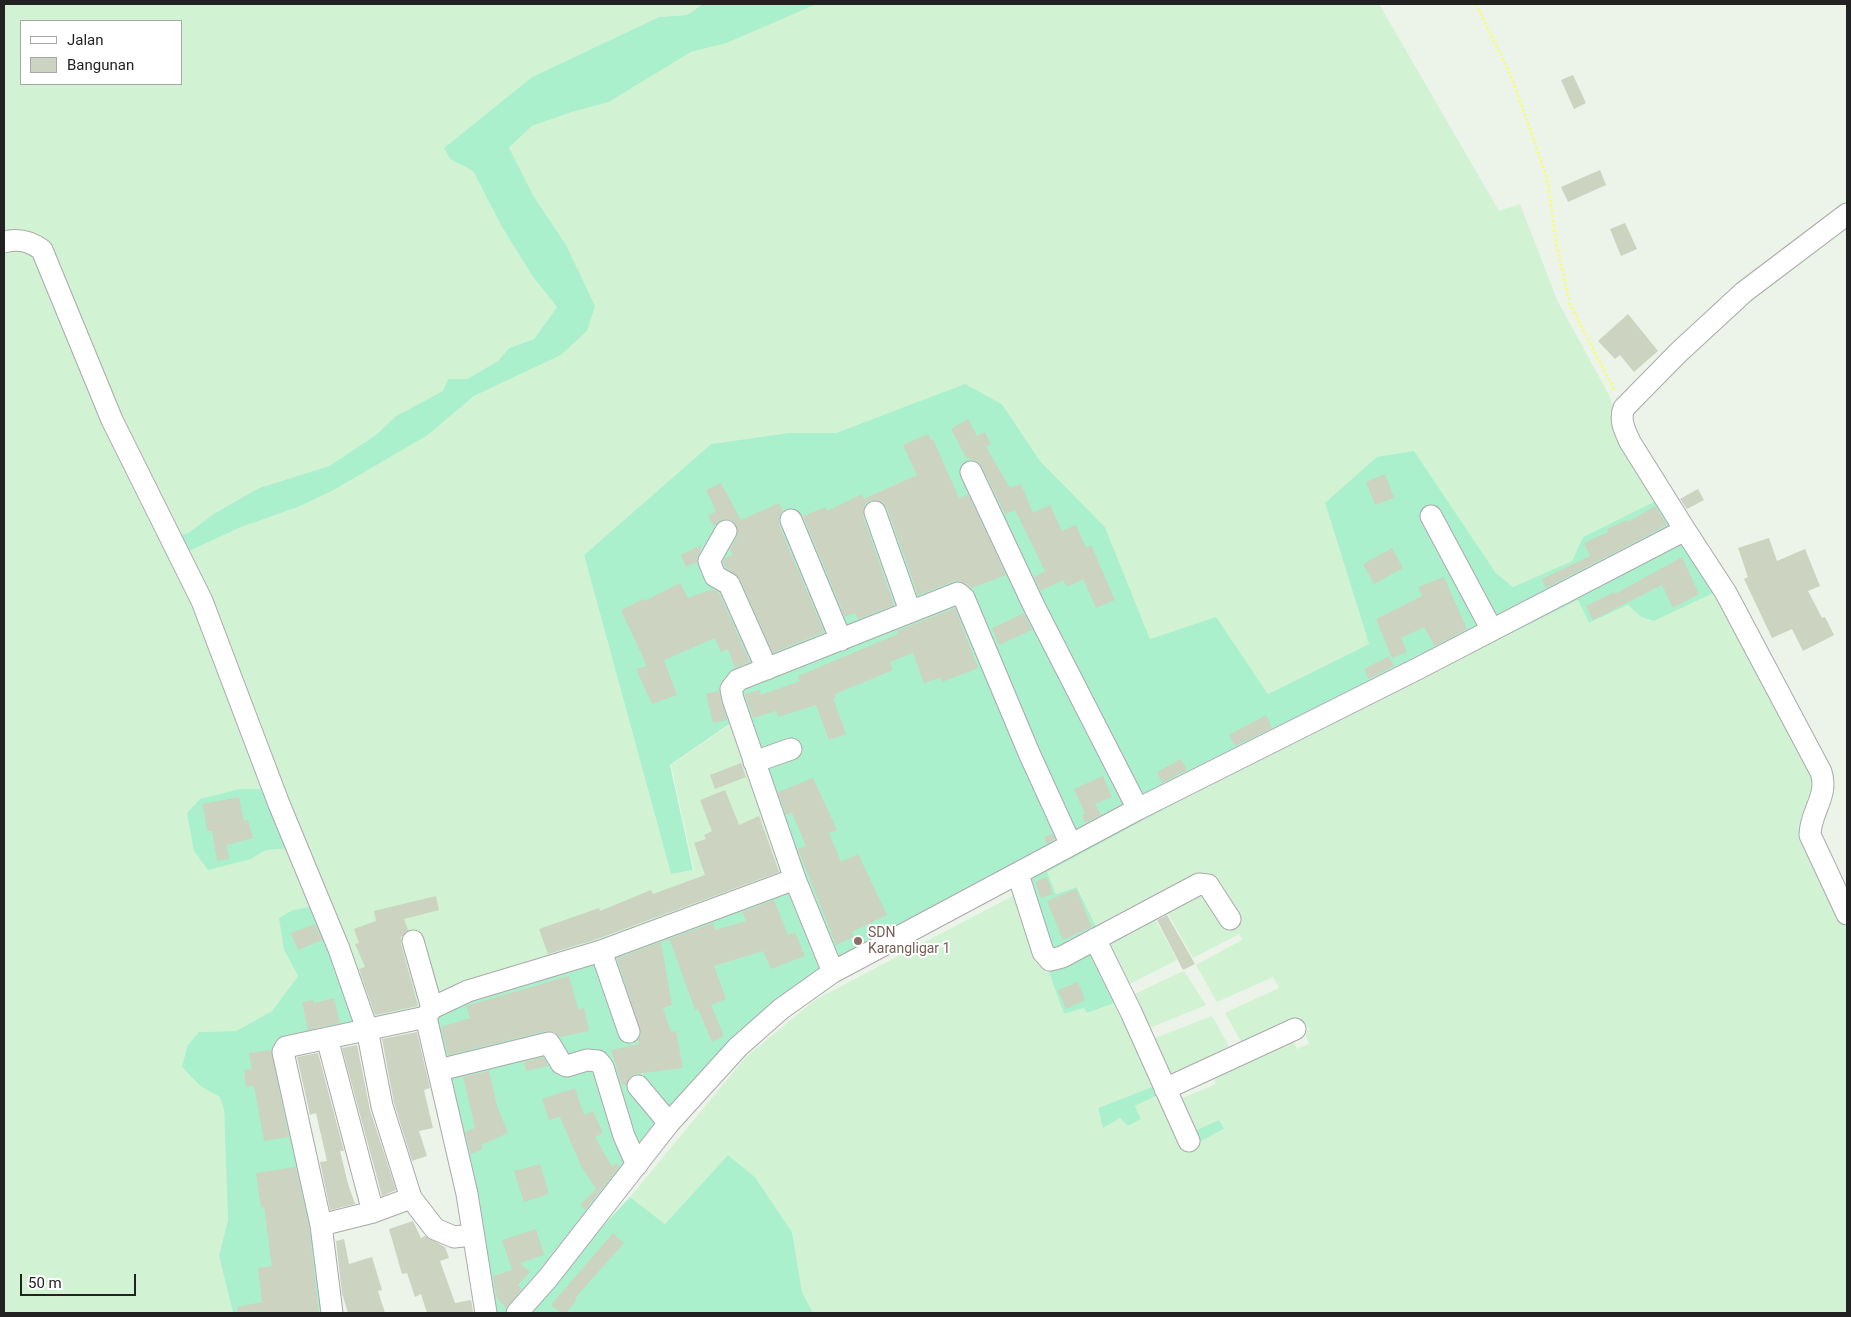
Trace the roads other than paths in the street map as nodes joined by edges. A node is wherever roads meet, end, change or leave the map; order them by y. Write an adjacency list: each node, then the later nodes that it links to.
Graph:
1 (1847, 214): 7 (street)
2 (4, 242): 26 (street)
3 (971, 472): 15 (street)
4 (875, 512): 9 (street)
5 (1431, 516): 10 (street)
6 (791, 520): 11 (street)
7 (1685, 530): 10 (street); 19 (street)
8 (726, 531): 12 (street)
9 (910, 611): 11 (street); 16 (street)
10 (1492, 630): 15 (street)
11 (841, 640): 12 (street)
12 (767, 670): 14 (street)
13 (791, 749): 14 (street)
14 (754, 762): 18 (street)
15 (1138, 809): 16 (street)
16 (1071, 845): 17 (street)
17 (1018, 874): 21 (street); 24 (street)
18 (795, 879): 23 (street); 24 (street)
19 (1847, 914)
20 (1230, 919): 21 (street)
21 (1095, 939): 32 (street)
22 (413, 941): 25 (street)
23 (601, 951): 25 (street); 28 (street)
24 (833, 972): 33 (street)
25 (429, 1012): 26 (street); 30 (street)
26 (366, 1028): 29 (street); 36 (street)
27 (1295, 1029): 32 (street)
28 (629, 1032)
29 (327, 1038): 37 (street); 38 (street)
30 (438, 1070): 35 (street); 39 (street)
31 (638, 1086): 33 (street)
32 (1165, 1089): 34 (street)
33 (669, 1123): 35 (street)
34 (1189, 1141)
35 (637, 1165): 42 (street)
36 (411, 1198): 37 (street); 39 (street)
37 (372, 1212): 38 (street)
38 (321, 1225): 40 (street)
39 (472, 1235): 41 (street)
40 (332, 1313)
41 (486, 1313)
42 (517, 1313)

